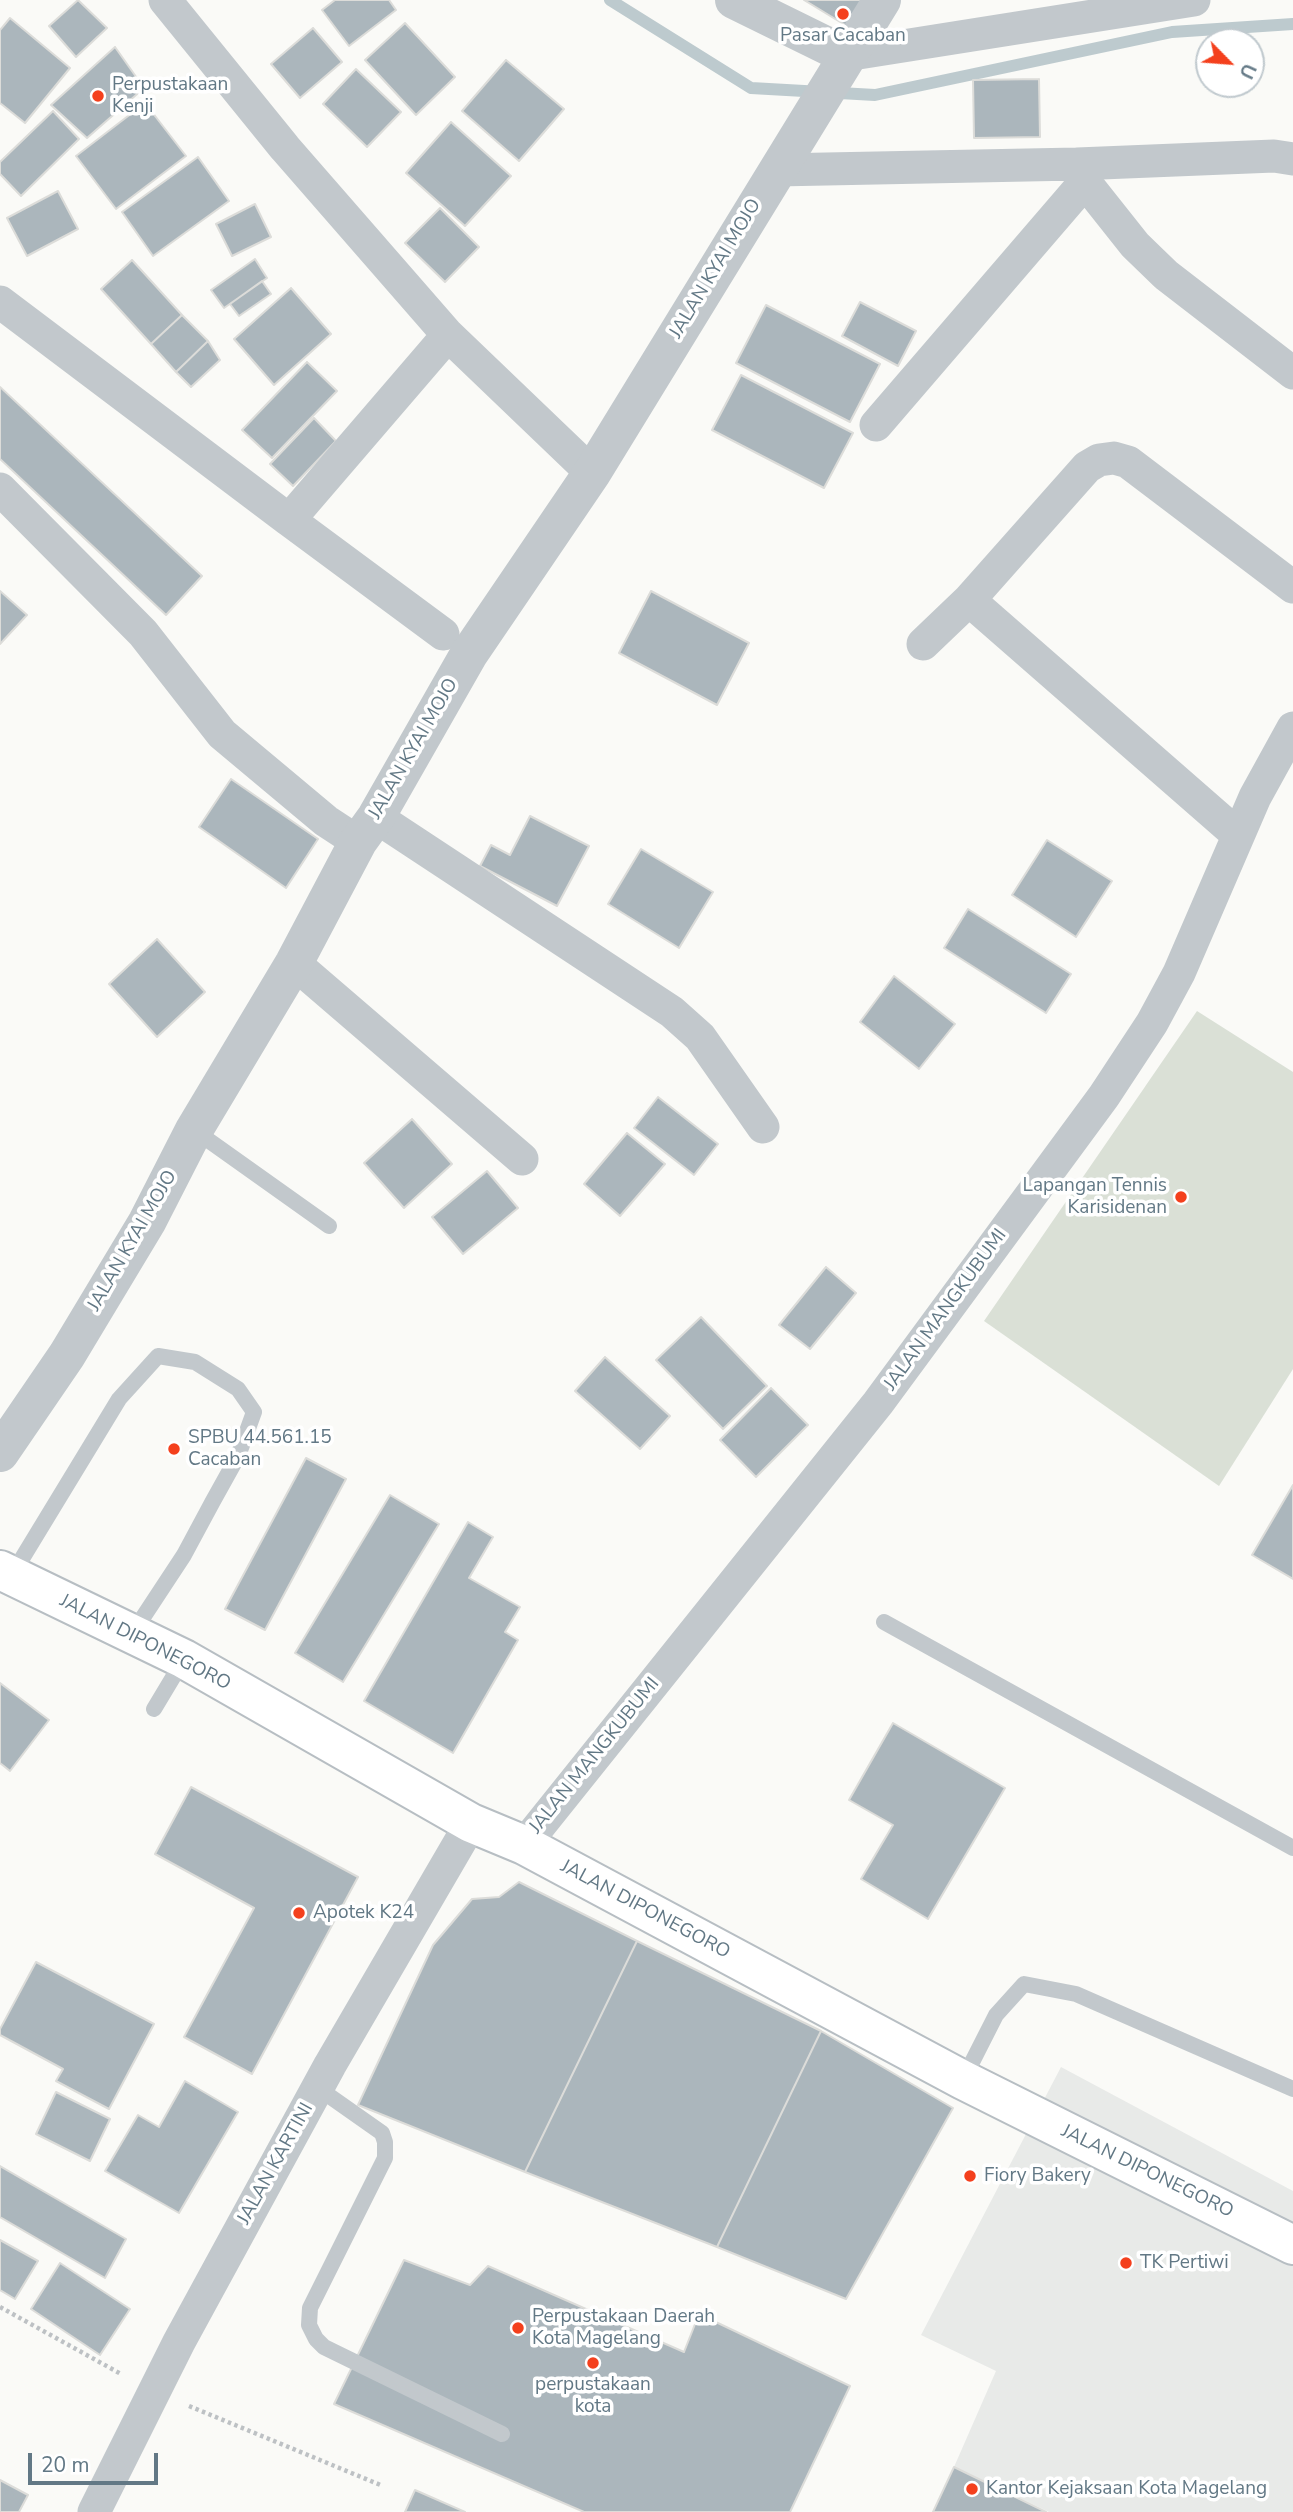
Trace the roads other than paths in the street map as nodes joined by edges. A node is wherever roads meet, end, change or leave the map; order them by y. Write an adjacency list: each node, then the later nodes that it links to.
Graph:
1 (164, 0): 10 (street)
2 (734, 0): 5 (street)
3 (882, 0): 5 (street, JALAN KYAI MOJO)
4 (1194, 0): 5 (street)
5 (841, 62): 6 (street, JALAN KYAI MOJO)
6 (786, 156): 8 (street); 13 (street, JALAN KYAI MOJO)
7 (1293, 159): 8 (street)
8 (1081, 173): 11 (street); 12 (street)
9 (1, 303): 15 (street)
10 (448, 335): 13 (street); 15 (street)
11 (1293, 373)
12 (876, 425)
13 (592, 473): 21 (street, JALAN KYAI MOJO)
14 (0, 489): 21 (street)
15 (289, 520): 18 (street)
16 (1293, 587): 17 (street)
17 (969, 600): 19 (street); 22 (street)
18 (443, 634)
19 (923, 645)
20 (1293, 728): 22 (street, JALAN MANGKUBUMI)
21 (367, 829): 23 (street, JALAN KYAI MOJO); 24 (street)
22 (1238, 835): 35 (street, JALAN MANGKUBUMI)
23 (293, 963): 25 (street, JALAN KYAI MOJO); 26 (street)
24 (763, 1127)
25 (194, 1130): 27 (lane); 28 (street, JALAN KYAI MOJO)
26 (522, 1159)
27 (329, 1226)
28 (0, 1454)
29 (5, 1574): 31 (main road, JALAN DIPONEGORO); 31 (lane)
30 (884, 1622): 36 (lane)
31 (132, 1634): 32 (main road, JALAN DIPONEGORO)
32 (184, 1659): 33 (lane); 34 (main road, JALAN DIPONEGORO)
33 (154, 1709)
34 (471, 1823): 35 (main road, JALAN DIPONEGORO); 38 (street, JALAN KARTINI)
35 (524, 1845): 37 (main road, JALAN DIPONEGORO)
36 (1293, 1848)
37 (963, 2080): 39 (lane); 40 (main road, JALAN DIPONEGORO)
38 (318, 2088): 41 (lane); 42 (street, JALAN KARTINI)
39 (1293, 2089)
40 (1293, 2245)
41 (502, 2434)
42 (94, 2512)

